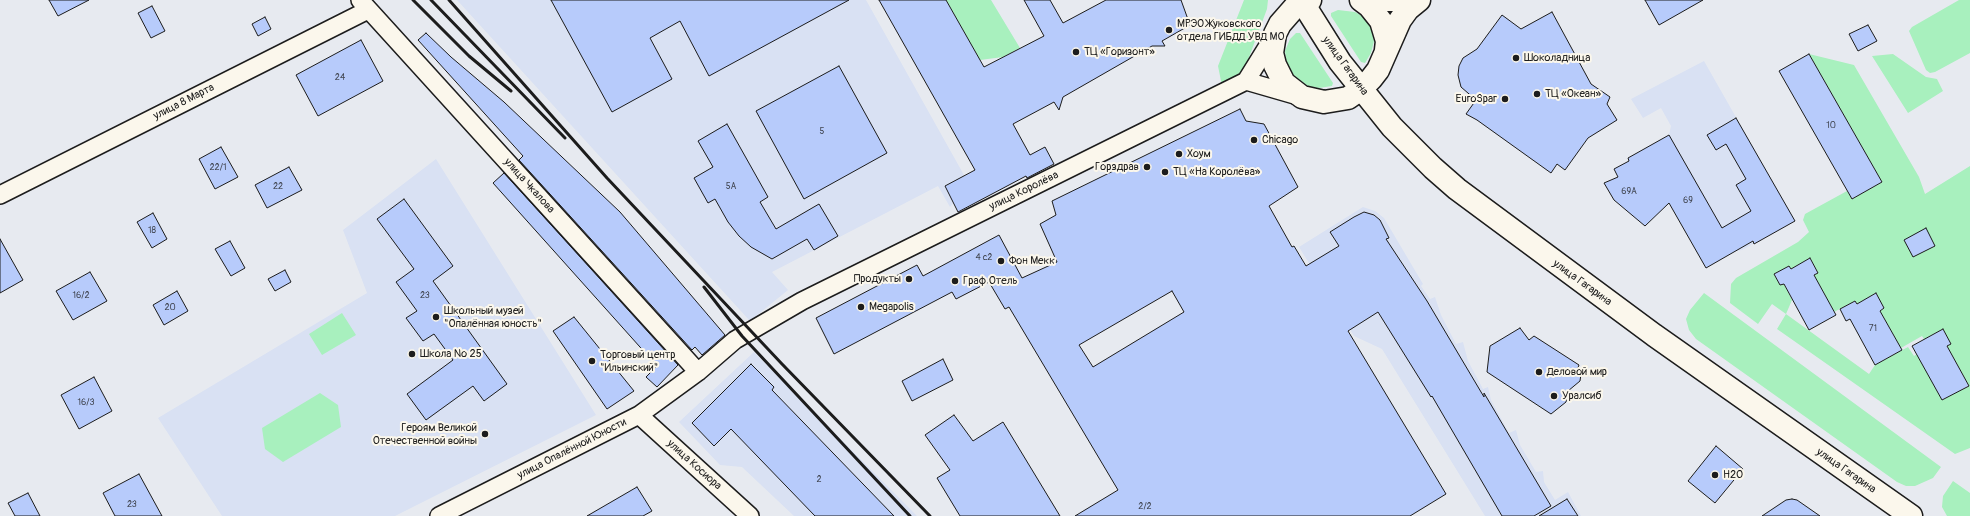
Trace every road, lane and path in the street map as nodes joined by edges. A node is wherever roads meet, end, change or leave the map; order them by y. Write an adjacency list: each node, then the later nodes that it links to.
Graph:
1 (1361, 0): 8 (main road)
2 (1382, 0): 3 (main road)
3 (1399, 0)
4 (1419, 0): 8 (main road)
5 (1305, 1): 7 (main road); 10 (main road, улица Гагарина)
6 (364, 5): 12 (street, улица 8 Марта); 13 (street, улица Чкалова)
7 (1275, 34): 9 (street); 11 (main road)
8 (1386, 50): 10 (main road)
9 (1246, 81): 11 (street); 13 (street, улица Королёва)
10 (1361, 89): 11 (main road); 17 (main road, улица Гагарина)
11 (1302, 97)
12 (0, 195)
13 (698, 372): 14 (street, улица Опалённой Юности)
14 (639, 414): 15 (street, улица Опалённой Юности); 16 (street, улица Косиора)
15 (439, 516)
16 (750, 516)
17 (1911, 516)

